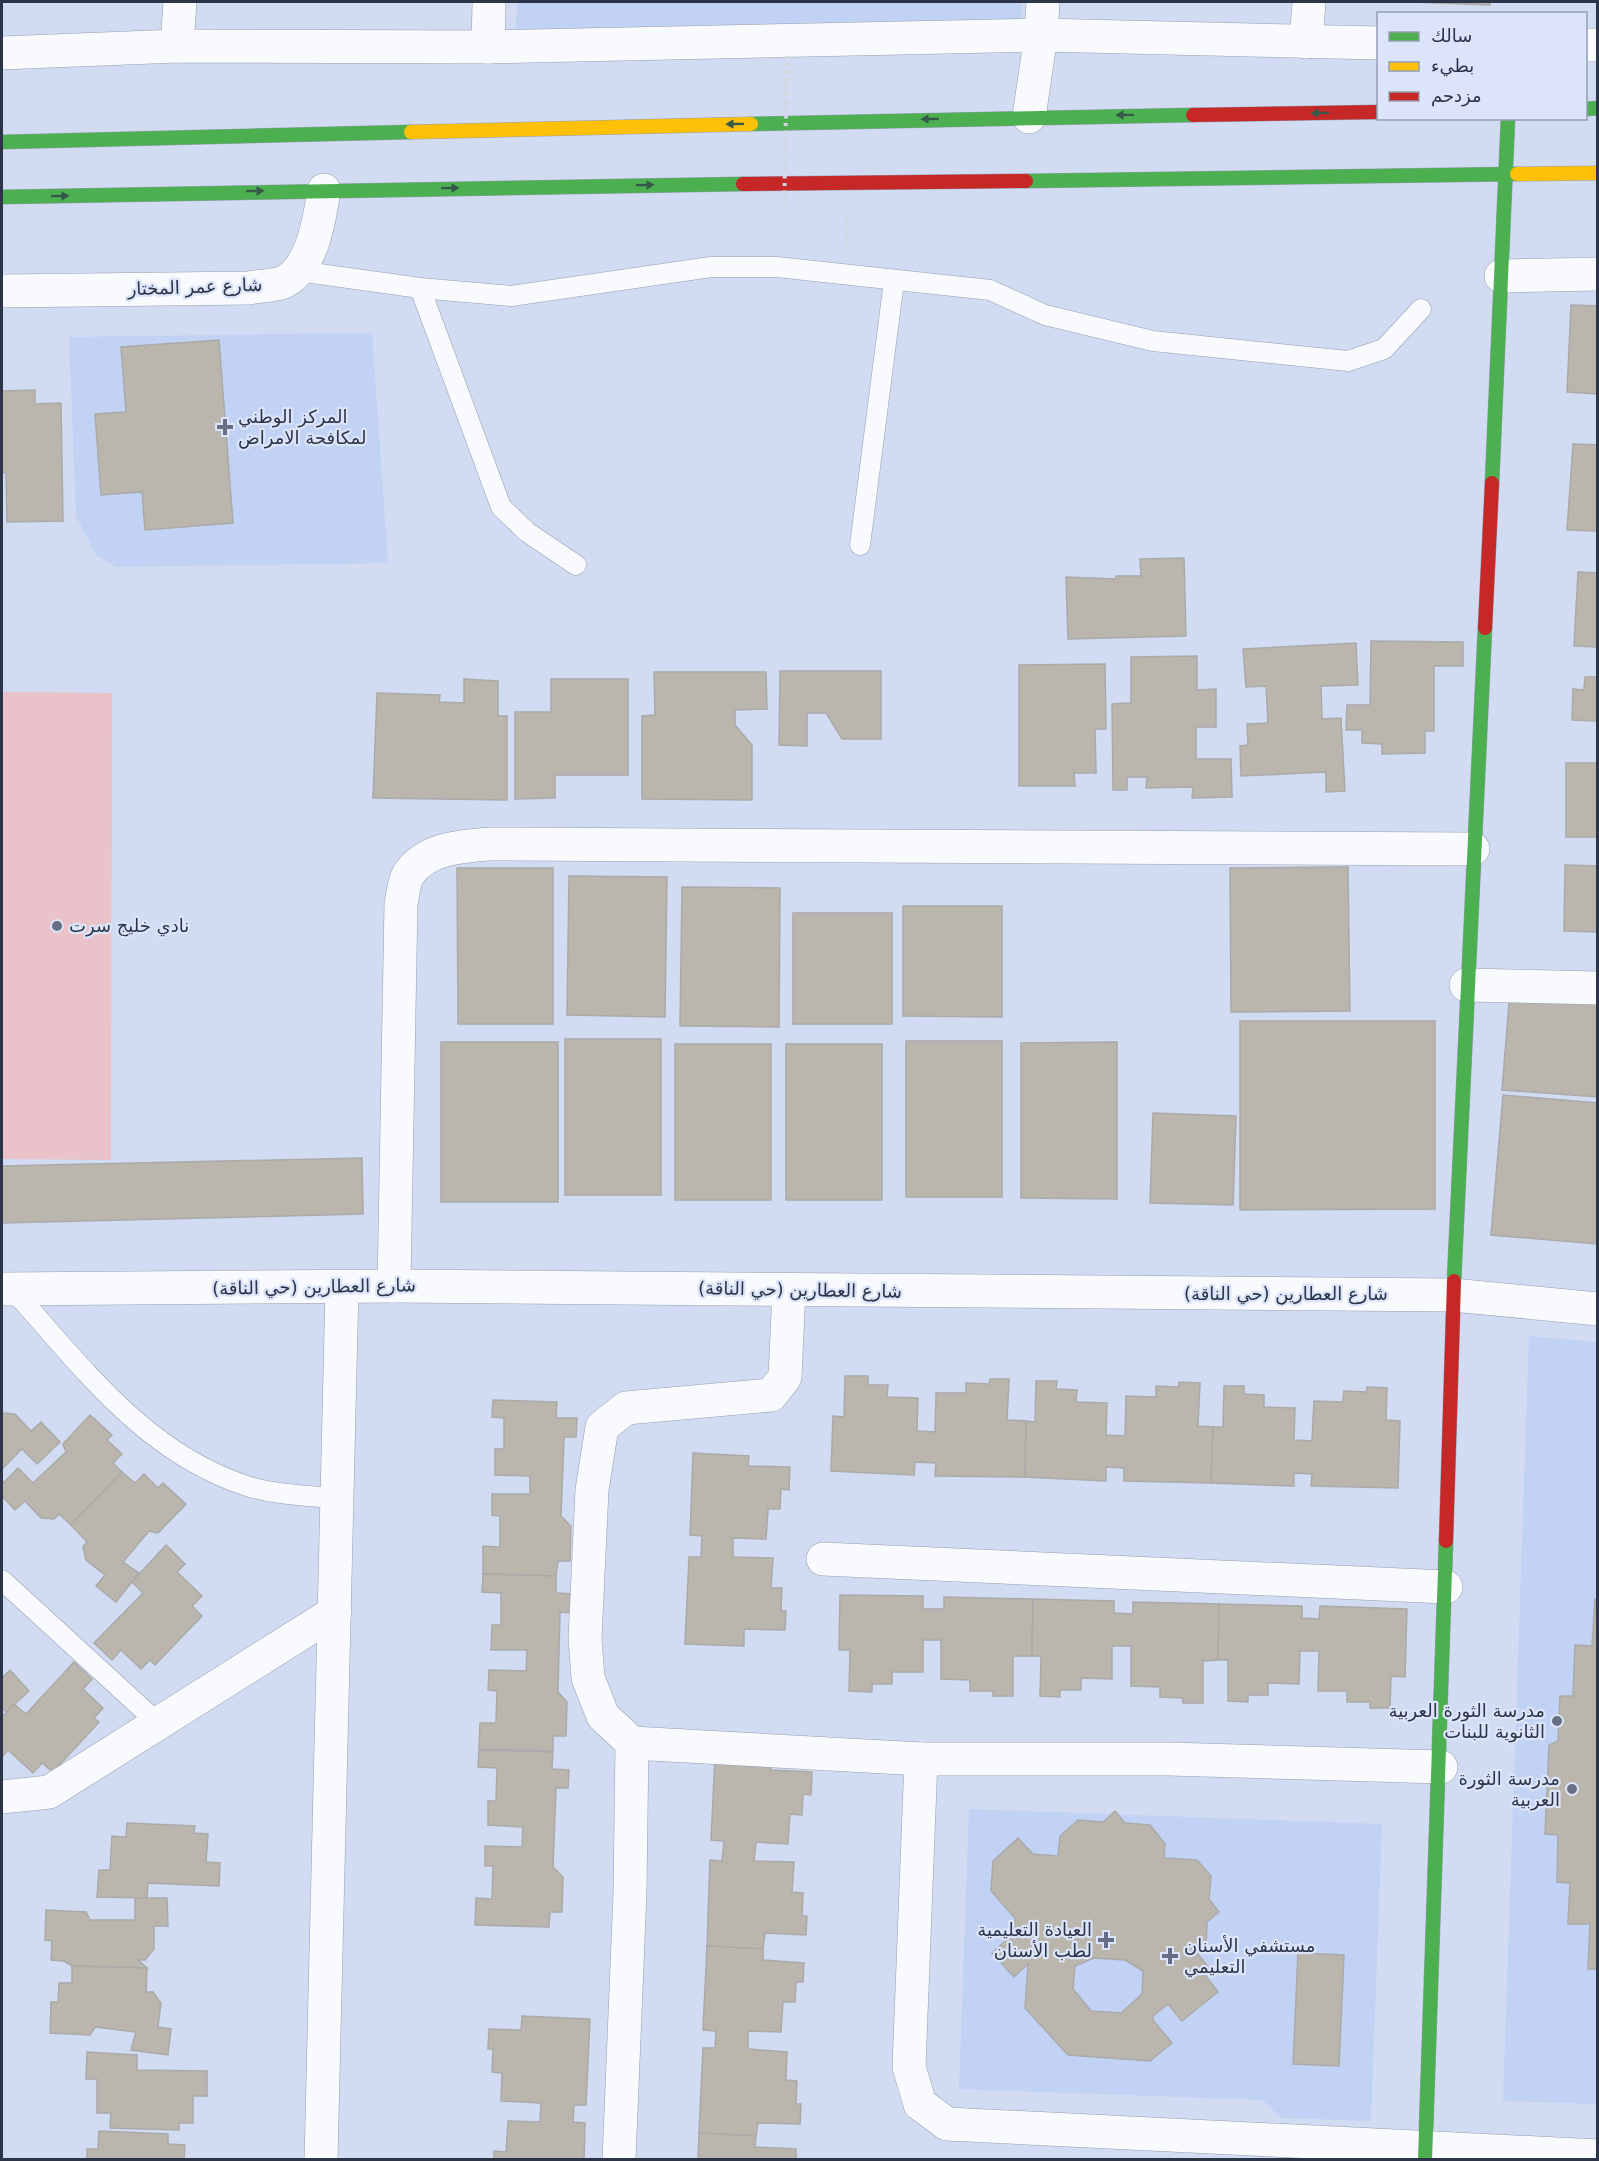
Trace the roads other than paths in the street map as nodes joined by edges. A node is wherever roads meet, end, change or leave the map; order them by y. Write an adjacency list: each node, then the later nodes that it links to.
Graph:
1 (180, 2): 8 (street)
2 (489, 2): 9 (street)
3 (1042, 2): 5 (street)
4 (1309, 2): 6 (street)
5 (1041, 35): 6 (street); 9 (street); 12 (street)
6 (1306, 42): 7 (street)
7 (1377, 43)
8 (177, 46): 9 (street); 10 (street)
9 (488, 47)
10 (2, 53)
11 (1377, 112): 12 (main road, one-way to 12)
12 (1029, 117): 14 (main road, one-way to 14)
13 (1508, 120): 15 (main road)
14 (2, 142)
15 (1506, 173): 16 (main road); 17 (main road, one-way to 15); 21 (main road)
16 (1598, 173)
17 (324, 190): 18 (main road, one-way to 17); 19 (street)
18 (2, 197)
19 (298, 271): 23 (lane); 24 (street, شارع عمر المختار)
20 (1598, 274): 21 (street)
21 (1501, 276): 28 (main road)
22 (894, 280): 23 (lane); 25 (lane); 26 (lane)
23 (420, 288): 27 (lane)
24 (2, 291)
25 (1421, 309)
26 (860, 545)
27 (576, 565)
28 (1473, 849): 29 (main road); 31 (street)
29 (1466, 985): 30 (street); 35 (main road)
30 (1598, 988)
31 (394, 1286): 32 (street, شارع العطارين (حي الناقة)); 34 (street, شارع العطارين (حي الناقة))
32 (342, 1288): 33 (street, شارع العطارين (حي الناقة)); 37 (street)
33 (7, 1289): 37 (lane)
34 (789, 1290): 35 (street, شارع العطارين (حي الناقة)); 43 (street)
35 (1453, 1295): 36 (street, شارع العطارين (حي الناقة)); 40 (main road)
36 (1598, 1309)
37 (337, 1499): 41 (street)
38 (823, 1559): 40 (street)
39 (2, 1580): 42 (lane)
40 (1446, 1587): 45 (main road)
41 (335, 1612): 42 (street); 49 (street)
42 (159, 1724): 46 (street)
43 (632, 1743): 44 (street); 50 (street)
44 (921, 1759): 45 (street); 47 (street)
45 (1441, 1767): 47 (main road)
46 (2, 1797)
47 (1425, 2155): 48 (street)
48 (1598, 2156)
49 (321, 2160)
50 (619, 2160)

